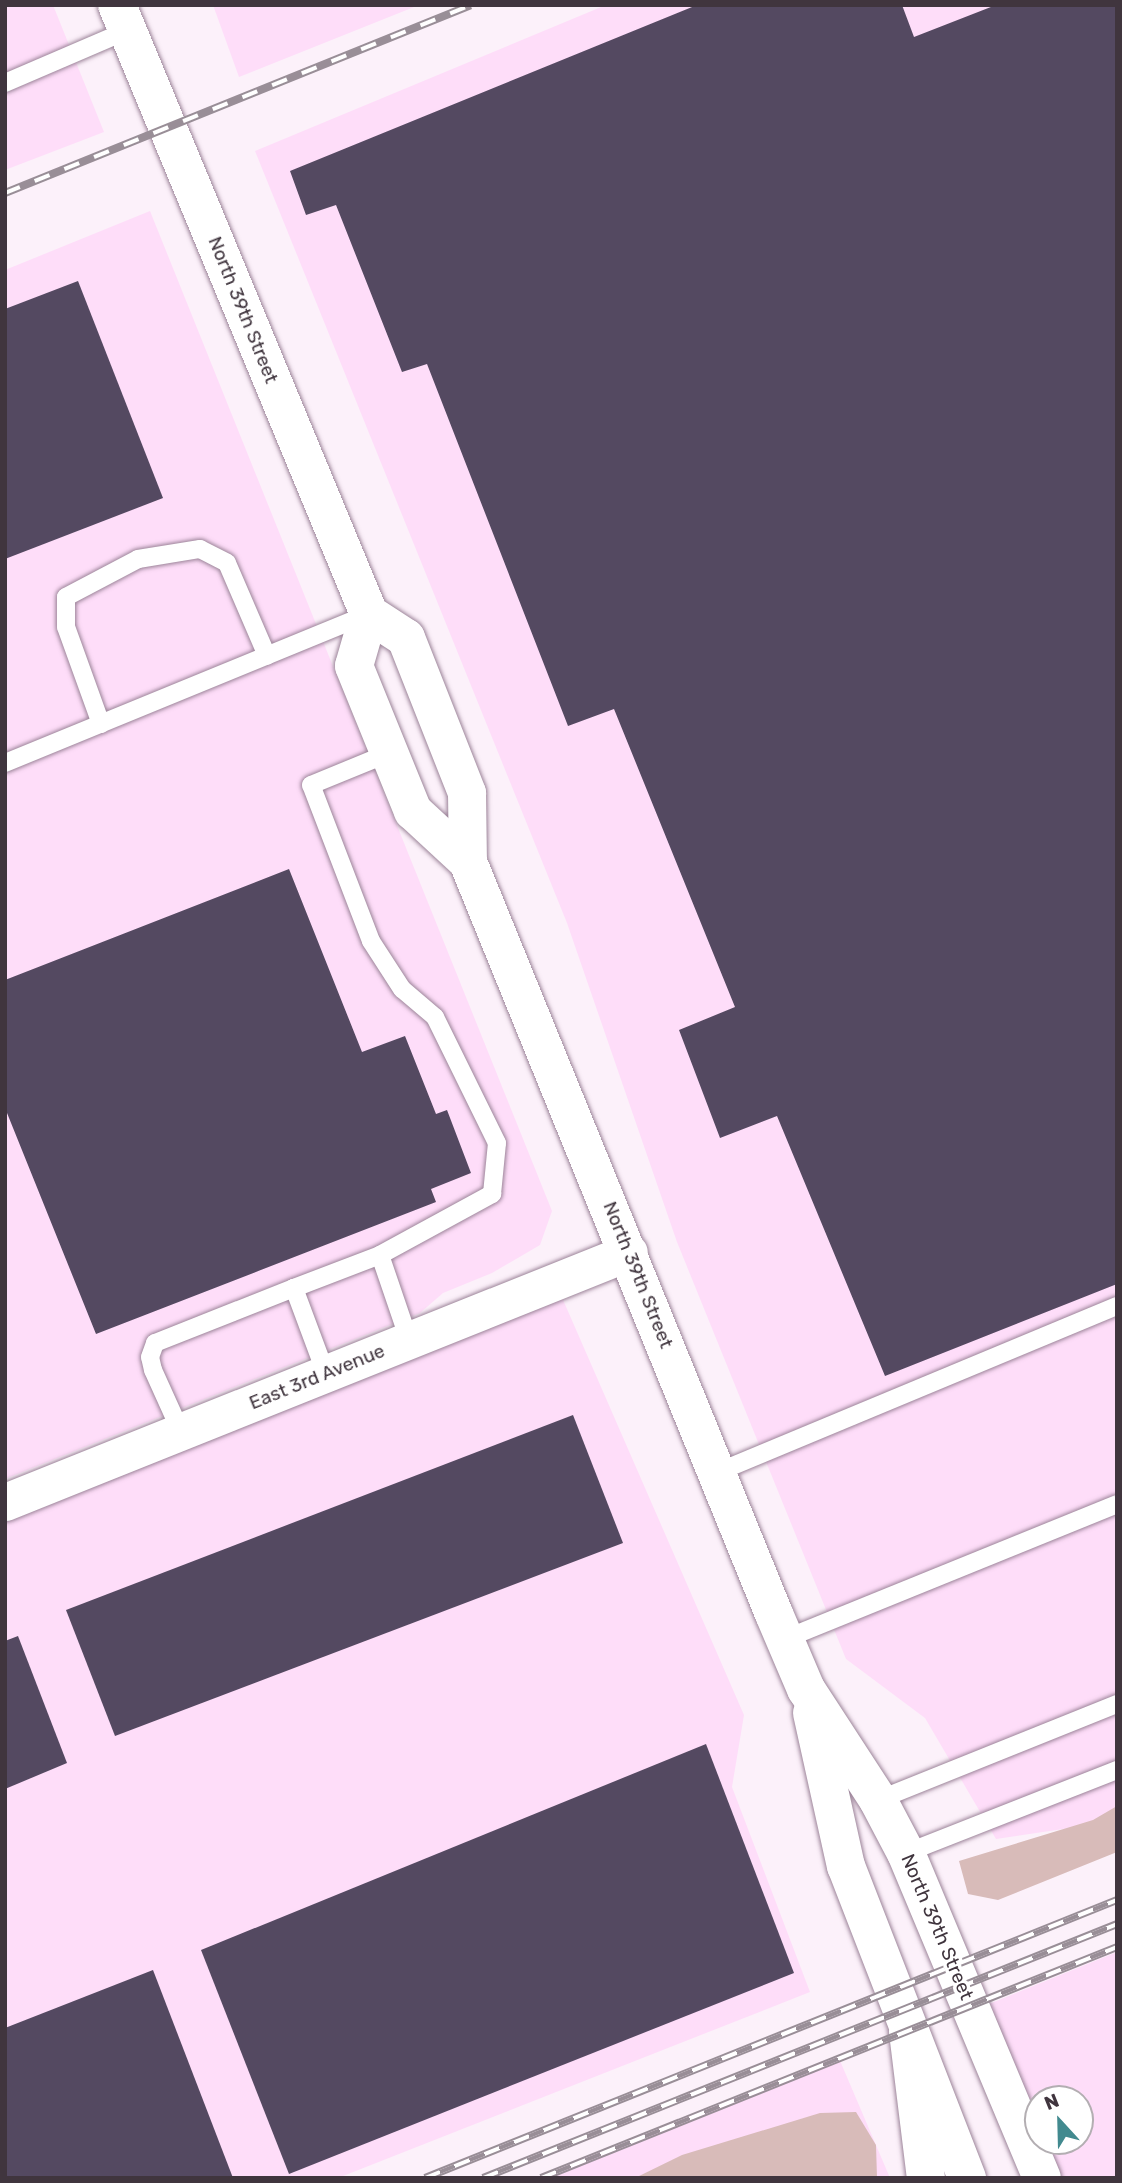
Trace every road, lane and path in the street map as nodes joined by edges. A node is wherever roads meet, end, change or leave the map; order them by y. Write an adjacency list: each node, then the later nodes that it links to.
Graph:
1 (122, 18): 2 (lane); 3 (main road, North 39th Street)
2 (5, 83)
3 (369, 614): 4 (lane); 6 (main road, North 39th Street); 8 (main road, North 39th Street)
4 (267, 656): 5 (lane); 5 (lane)
5 (101, 724): 7 (lane)
6 (389, 753): 8 (main road, North 39th Street); 10 (lane)
7 (5, 763)
8 (468, 862): 9 (main road, North 39th Street)
9 (629, 1252): 13 (street, East 3rd Avenue); 16 (main road, North 39th Street)
10 (380, 1255): 11 (lane); 13 (lane)
11 (294, 1288): 14 (lane); 15 (lane)
12 (1117, 1306): 16 (lane)
13 (409, 1340): 14 (street, East 3rd Avenue)
14 (326, 1374): 15 (street, East 3rd Avenue)
15 (181, 1432): 17 (street, East 3rd Avenue)
16 (718, 1472): 19 (main road, North 39th Street)
17 (5, 1502)
18 (1117, 1504): 19 (lane)
19 (785, 1639): 20 (main road, North 39th Street)
20 (807, 1689): 23 (main road, North 39th Street); 25 (main road, North 39th Street)
21 (1117, 1704): 23 (lane)
22 (1117, 1770): 24 (lane)
23 (878, 1800): 24 (main road, North 39th Street)
24 (906, 1853): 28 (main road, North 39th Street)
25 (908, 2032): 26 (main road); 27 (main road, North 39th Street)
26 (926, 2178)
27 (967, 2178)
28 (1042, 2178)

